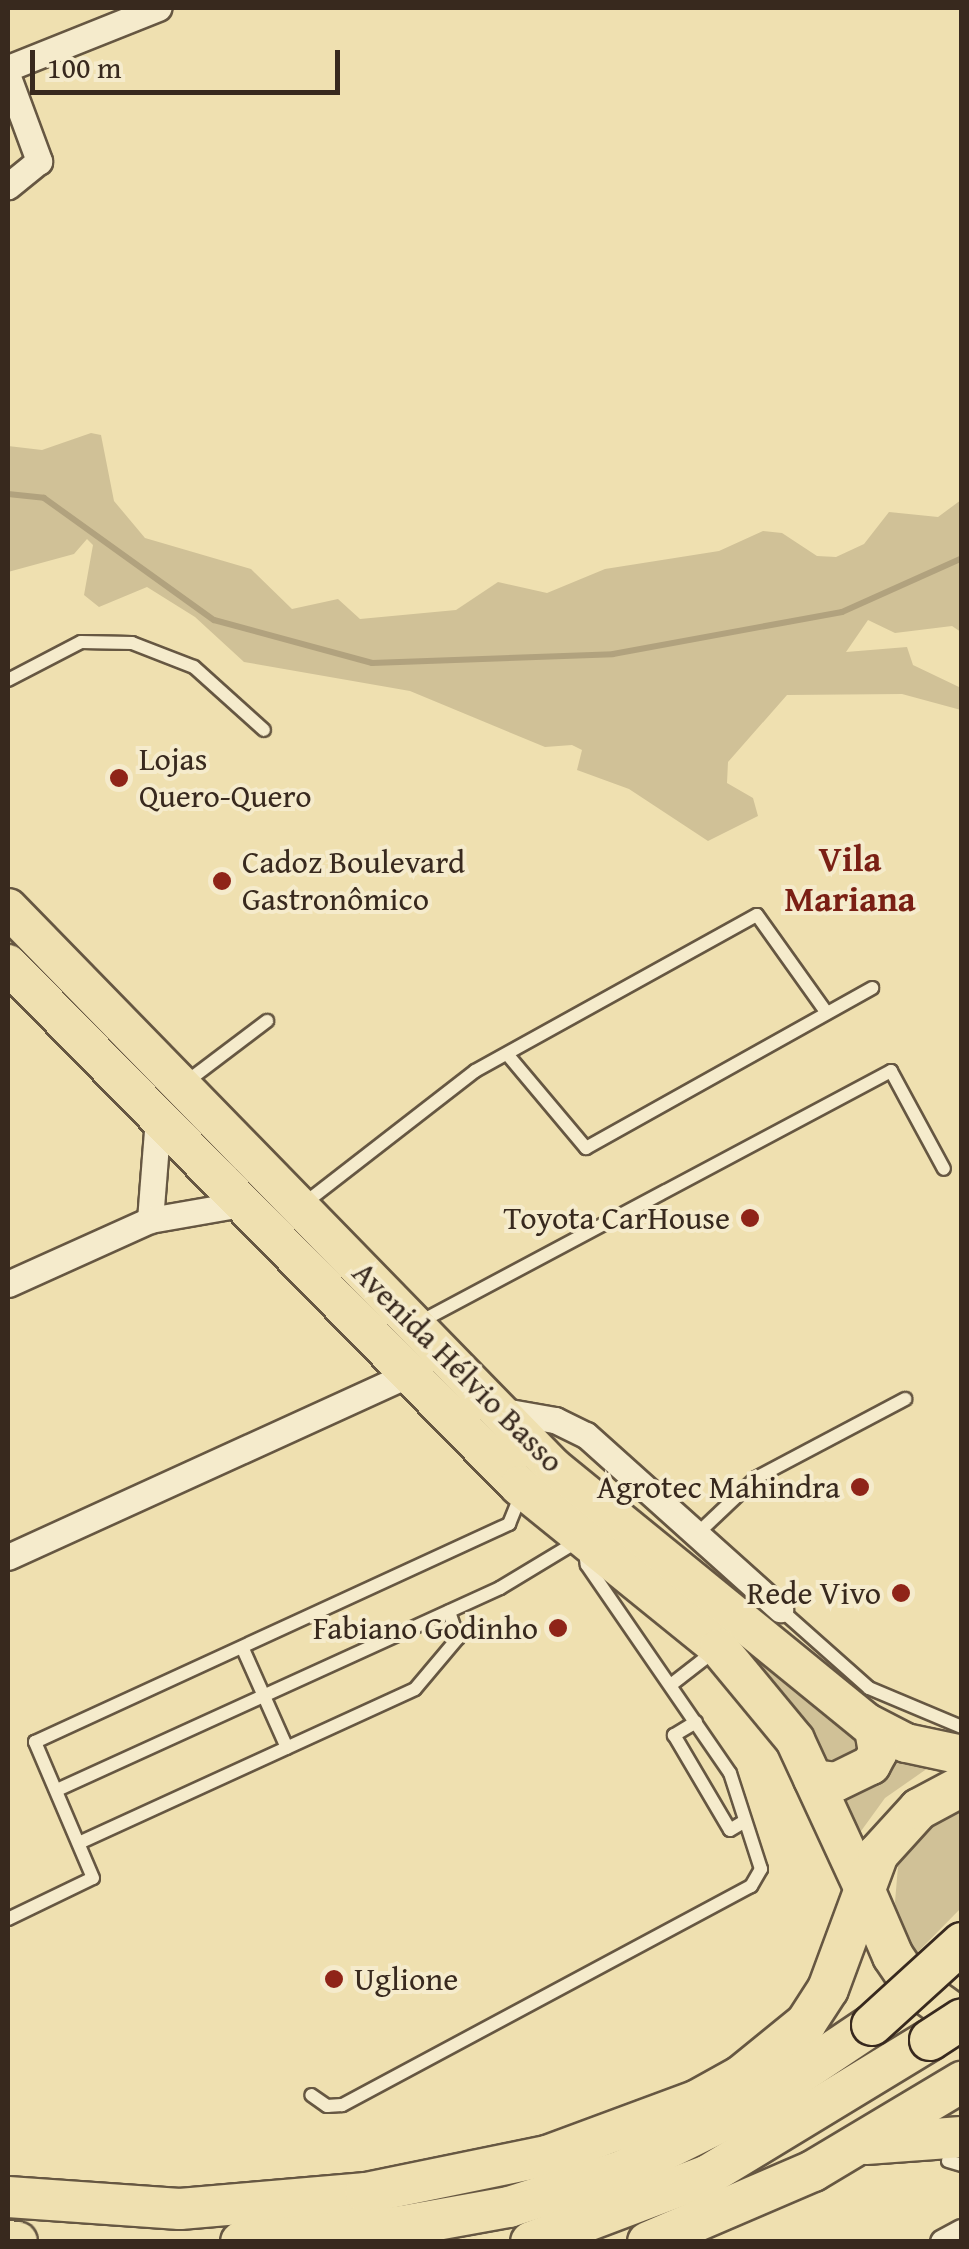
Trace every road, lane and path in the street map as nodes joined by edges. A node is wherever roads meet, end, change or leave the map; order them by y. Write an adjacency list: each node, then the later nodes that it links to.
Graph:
1 (158, 8): 2 (street)
2 (8, 68)
3 (8, 76): 4 (street)
4 (8, 186)
5 (8, 680): 6 (lane)
6 (264, 730)
7 (8, 908): 13 (main road, Avenida Hélvio Basso)
8 (8, 964): 14 (main road, Avenida Hélvio Basso)
9 (872, 988): 10 (lane)
10 (827, 1013): 12 (lane); 12 (lane)
11 (266, 1021): 13 (lane)
12 (507, 1054): 17 (lane)
13 (181, 1086): 17 (main road, Avenida Hélvio Basso)
14 (158, 1118): 16 (main road, Avenida Hélvio Basso); 18 (street)
15 (944, 1169): 20 (lane)
16 (242, 1204): 18 (street); 21 (main road, Avenida Hélvio Basso)
17 (300, 1207): 20 (main road, Avenida Hélvio Basso)
18 (150, 1220): 19 (street)
19 (8, 1284)
20 (416, 1324): 23 (main road, Avenida Hélvio Basso)
21 (407, 1375): 26 (main road, Avenida Hélvio Basso); 29 (street)
22 (905, 1398): 27 (lane)
23 (498, 1410): 24 (street); 25 (main road, Avenida Hélvio Basso)
24 (586, 1435): 25 (street); 27 (street)
25 (554, 1468): 38 (main road, Avenida Hélvio Basso)
26 (519, 1486): 28 (main road, Avenida Hélvio Basso); 33 (lane)
27 (697, 1534): 30 (street)
28 (583, 1538): 31 (lane); 32 (main road, Avenida Hélvio Basso); 34 (lane)
29 (8, 1557)
30 (780, 1609): 37 (lane)
31 (449, 1612): 35 (lane); 39 (lane)
32 (718, 1648): 34 (lane); 41 (main road, Avenida Hélvio Basso)
33 (243, 1649): 35 (lane); 43 (lane)
34 (672, 1684): 36 (lane)
35 (264, 1696): 39 (lane); 43 (lane)
36 (696, 1722): 44 (lane); 44 (lane)
37 (962, 1727)
38 (874, 1728): 40 (main road, Avenida Hélvio Basso); 41 (main road)
39 (287, 1748): 45 (lane)
40 (962, 1755)
41 (813, 1779): 46 (main road, Avenida Hélvio Basso)
42 (962, 1786): 46 (highway)
43 (57, 1790): 45 (lane)
44 (745, 1821): 51 (lane)
45 (82, 1842): 47 (lane)
46 (864, 1889): 49 (highway); 54 (highway)
47 (8, 1919)
48 (962, 1943): 58 (highway, bridge)
49 (951, 2026): 59 (highway)
50 (962, 2082): 52 (highway)
51 (311, 2095)
52 (862, 2144): 53 (highway); 60 (highway)
53 (957, 2155)
54 (8, 2198)
55 (962, 2232): 61 (street)
56 (8, 2240): 57 (highway)
57 (17, 2242)
58 (242, 2242)
59 (531, 2242)
60 (648, 2242)
61 (943, 2242)

